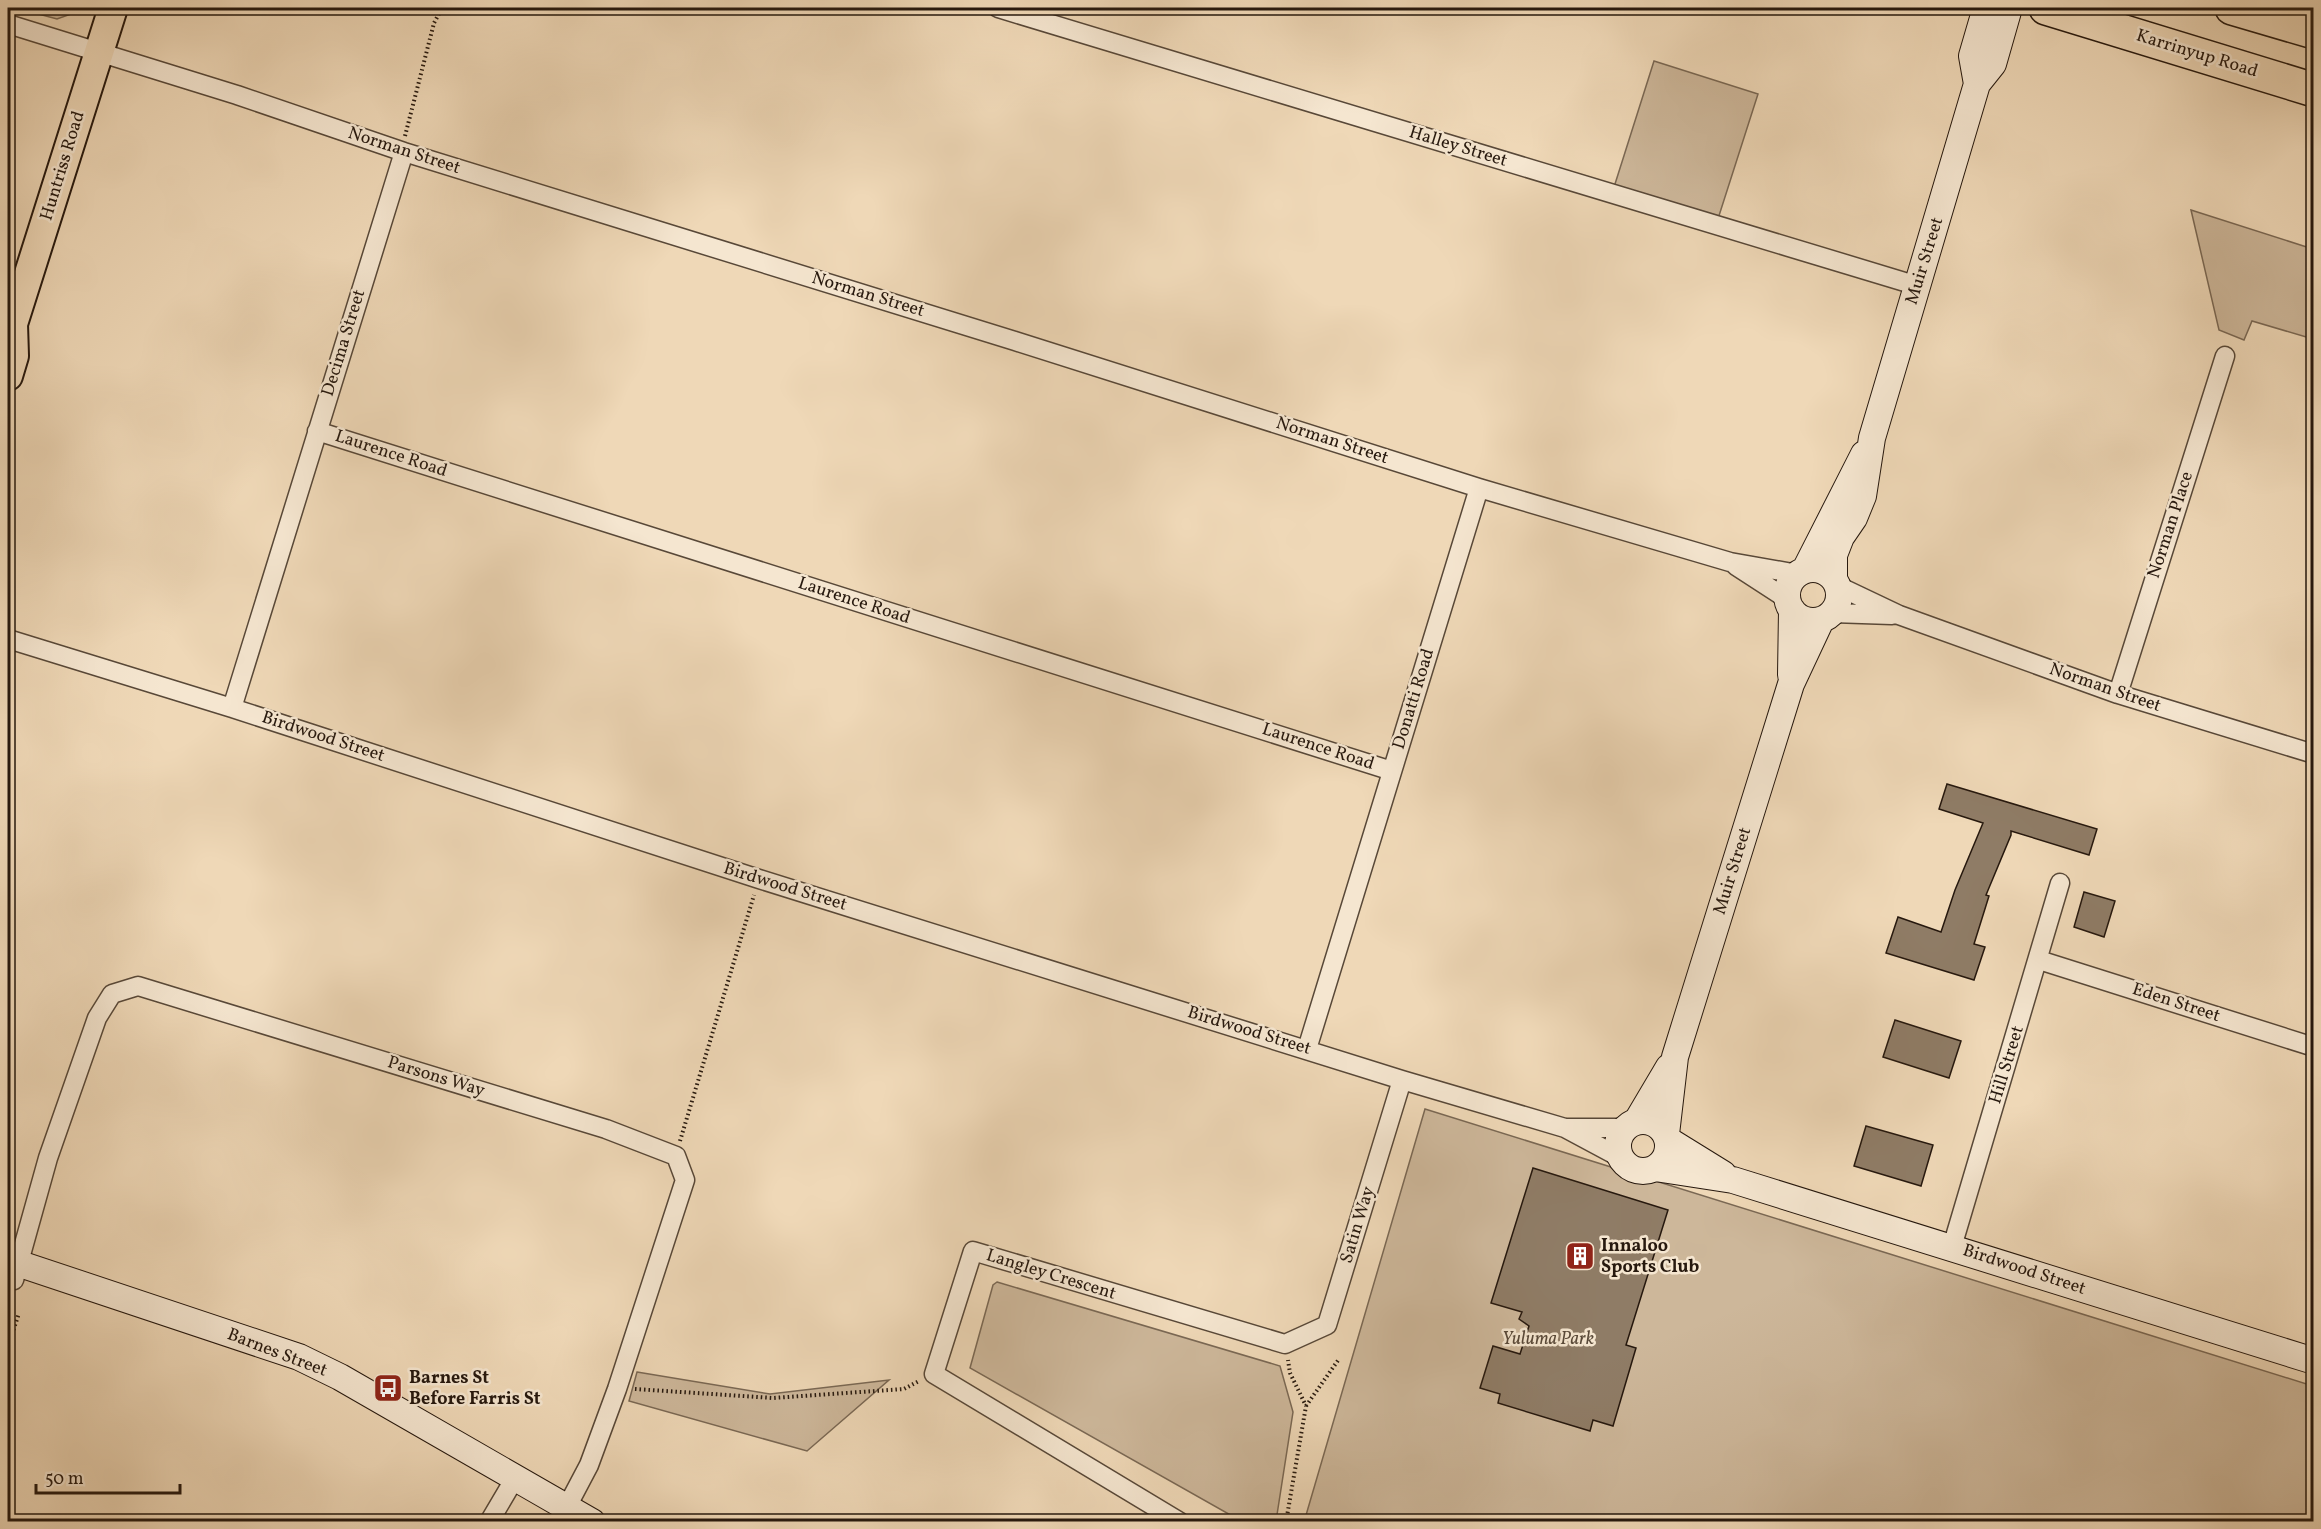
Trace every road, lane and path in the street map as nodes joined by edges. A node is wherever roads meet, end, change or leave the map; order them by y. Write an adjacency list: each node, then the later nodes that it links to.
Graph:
1 (113, 8): 10 (main road, Huntriss Road)
2 (442, 8): 13 (path)
3 (998, 8): 14 (street, Halley Street)
4 (1986, 8): 11 (street, Muir Street)
5 (2009, 8): 11 (street, Muir Street)
6 (2046, 8): 12 (highway, Karrinyup Road)
7 (2232, 8): 9 (highway)
8 (8, 24): 10 (street, Norman Street)
9 (2313, 32)
10 (98, 52): 13 (street, Norman Street); 15 (main road, Huntriss Road)
11 (1977, 84): 14 (street, Muir Street)
12 (2313, 90)
13 (404, 152): 18 (street, Decima Street); 20 (street, Norman Street)
14 (1918, 286): 19 (street, Muir Street)
15 (9, 326): 17 (main road, Huntriss Road)
16 (2225, 356): 29 (street, Norman Place)
17 (8, 376)
18 (317, 431): 30 (street, Decima Street); 32 (street, Laurence Road)
19 (1872, 438): 22 (street, Muir Street); 23 (street, Muir Street)
20 (1479, 488): 21 (street, Norman Street); 32 (street, Donatti Road)
21 (1730, 562): 22 (street, Norman Street); 24 (street, Norman Street)
22 (1802, 572): 23 (street); 24 (street)
23 (1836, 582): 25 (street, Norman Street); 26 (street)
24 (1790, 605): 26 (street); 28 (street, Muir Street)
25 (1899, 615): 26 (street, Norman Street); 29 (street, Norman Street)
26 (1827, 616): 28 (street, Muir Street)
27 (8, 639): 30 (street, Birdwood Street)
28 (1791, 684): 38 (street, Muir Street)
29 (2118, 694): 31 (street, Norman Street)
30 (232, 708): 33 (street, Birdwood Street)
31 (2313, 754)
32 (1392, 771): 37 (street, Donatti Road)
33 (759, 879): 37 (street, Birdwood Street); 43 (path)
34 (2060, 883): 35 (street, Hill Street)
35 (2039, 960): 36 (street, Eden Street); 47 (street, Hill Street)
36 (2313, 1047)
37 (1307, 1049): 39 (street, Birdwood Street)
38 (1675, 1057): 40 (street, Muir Street); 42 (street, Muir Street)
39 (1402, 1080): 41 (street, Birdwood Street); 50 (street, Satin Way)
40 (1632, 1125): 41 (street, Birdwood Street); 42 (street); 44 (street)
41 (1565, 1128): 44 (street, Birdwood Street)
42 (1667, 1137): 45 (street); 46 (street, Birdwood Street)
43 (676, 1156): 48 (street, Parsons Way); 55 (street)
44 (1621, 1158): 45 (street)
45 (1655, 1168): 46 (street, Birdwood Street)
46 (1734, 1180): 47 (street, Birdwood Street)
47 (1952, 1247): 53 (street, Birdwood Street)
48 (12, 1270): 57 (street, Barnes Street)
49 (19, 1313): 51 (path)
50 (1286, 1344): 54 (street, Langley Crescent); 56 (path)
51 (8, 1347)
52 (1339, 1359): 56 (path)
53 (2313, 1361)
54 (934, 1374): 55 (path); 61 (street)
55 (617, 1389): 58 (street)
56 (1306, 1406): 62 (path)
57 (511, 1485): 58 (street, Barnes Street); 59 (street)
58 (563, 1516): 60 (street, Barnes Street)
59 (489, 1521)
60 (592, 1521)
61 (1180, 1521)
62 (1286, 1521)

